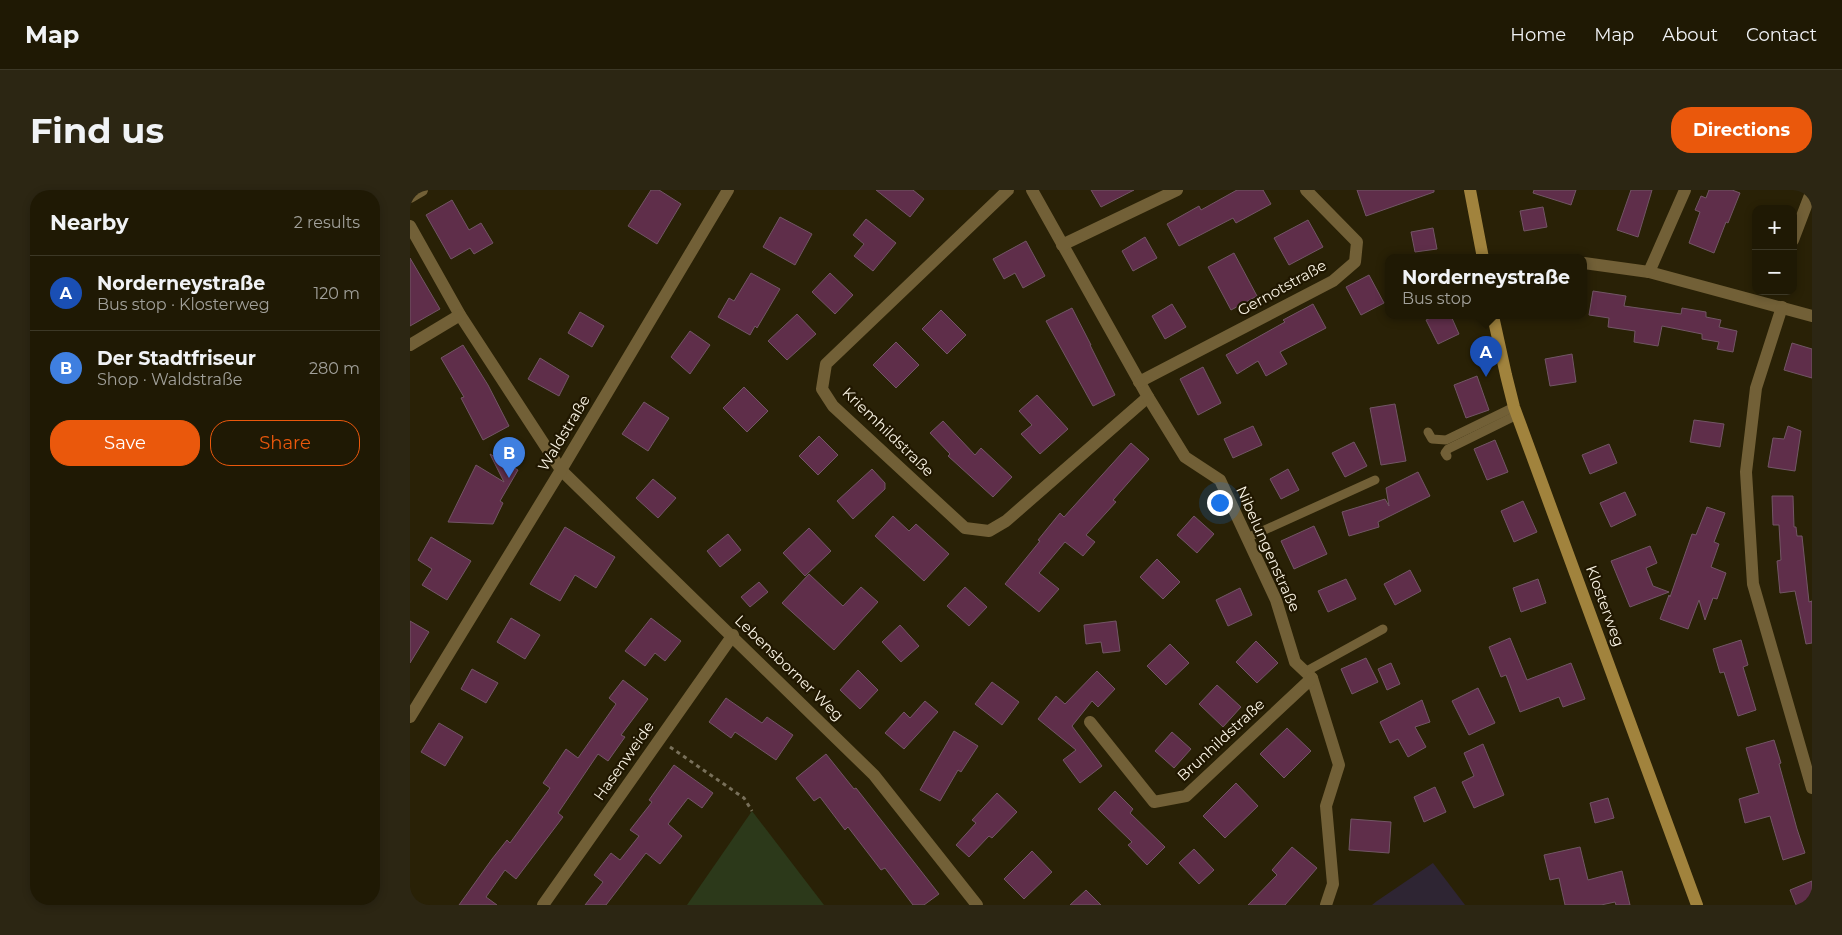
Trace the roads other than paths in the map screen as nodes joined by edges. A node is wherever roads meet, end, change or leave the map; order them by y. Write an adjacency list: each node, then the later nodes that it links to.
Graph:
1 (422, 190): 10 (street)
2 (728, 190): 28 (street, Waldstraße)
3 (1008, 190): 24 (street, Kriemhildstraße)
4 (1032, 190): 13 (street, Nibelungenstraße)
5 (1177, 190): 13 (street)
6 (1306, 190): 23 (street, Gernotstraße)
7 (1470, 190): 14 (street)
8 (1685, 190): 16 (street)
9 (1812, 190): 12 (street)
10 (410, 197)
11 (410, 226): 19 (street, Lebensborner Weg)
12 (1797, 229)
13 (1062, 245): 23 (street, Nibelungenstraße)
14 (1482, 254)
15 (1587, 263): 16 (street)
16 (1649, 272): 18 (street)
17 (1775, 295): 18 (street)
18 (1776, 306): 20 (street); 36 (street)
19 (460, 315): 22 (street); 28 (street, Lebensborner Weg)
20 (1812, 316)
21 (1494, 319): 25 (street, Klosterweg)
22 (410, 345)
23 (1139, 382): 24 (street, Nibelungenstraße)
24 (1148, 397): 30 (street, Nibelungenstraße)
25 (1516, 411): 26 (lane); 27 (lane); 40 (street, Klosterweg)
26 (1428, 432)
27 (1447, 456)
28 (561, 470): 32 (street, Lebensborner Weg); 34 (street, Waldstraße)
29 (1375, 480): 30 (lane)
30 (1247, 538): 33 (street, Nibelungenstraße)
31 (1383, 629): 33 (lane)
32 (733, 635): 37 (street, Hasenweide); 38 (street, Lebensborner Weg)
33 (1308, 675): 35 (street, Brunhildstraße); 39 (street, Nibelungenstraße)
34 (410, 717)
35 (1090, 722)
36 (1812, 788)
37 (543, 905)
38 (977, 905)
39 (1326, 905)
40 (1697, 905)

